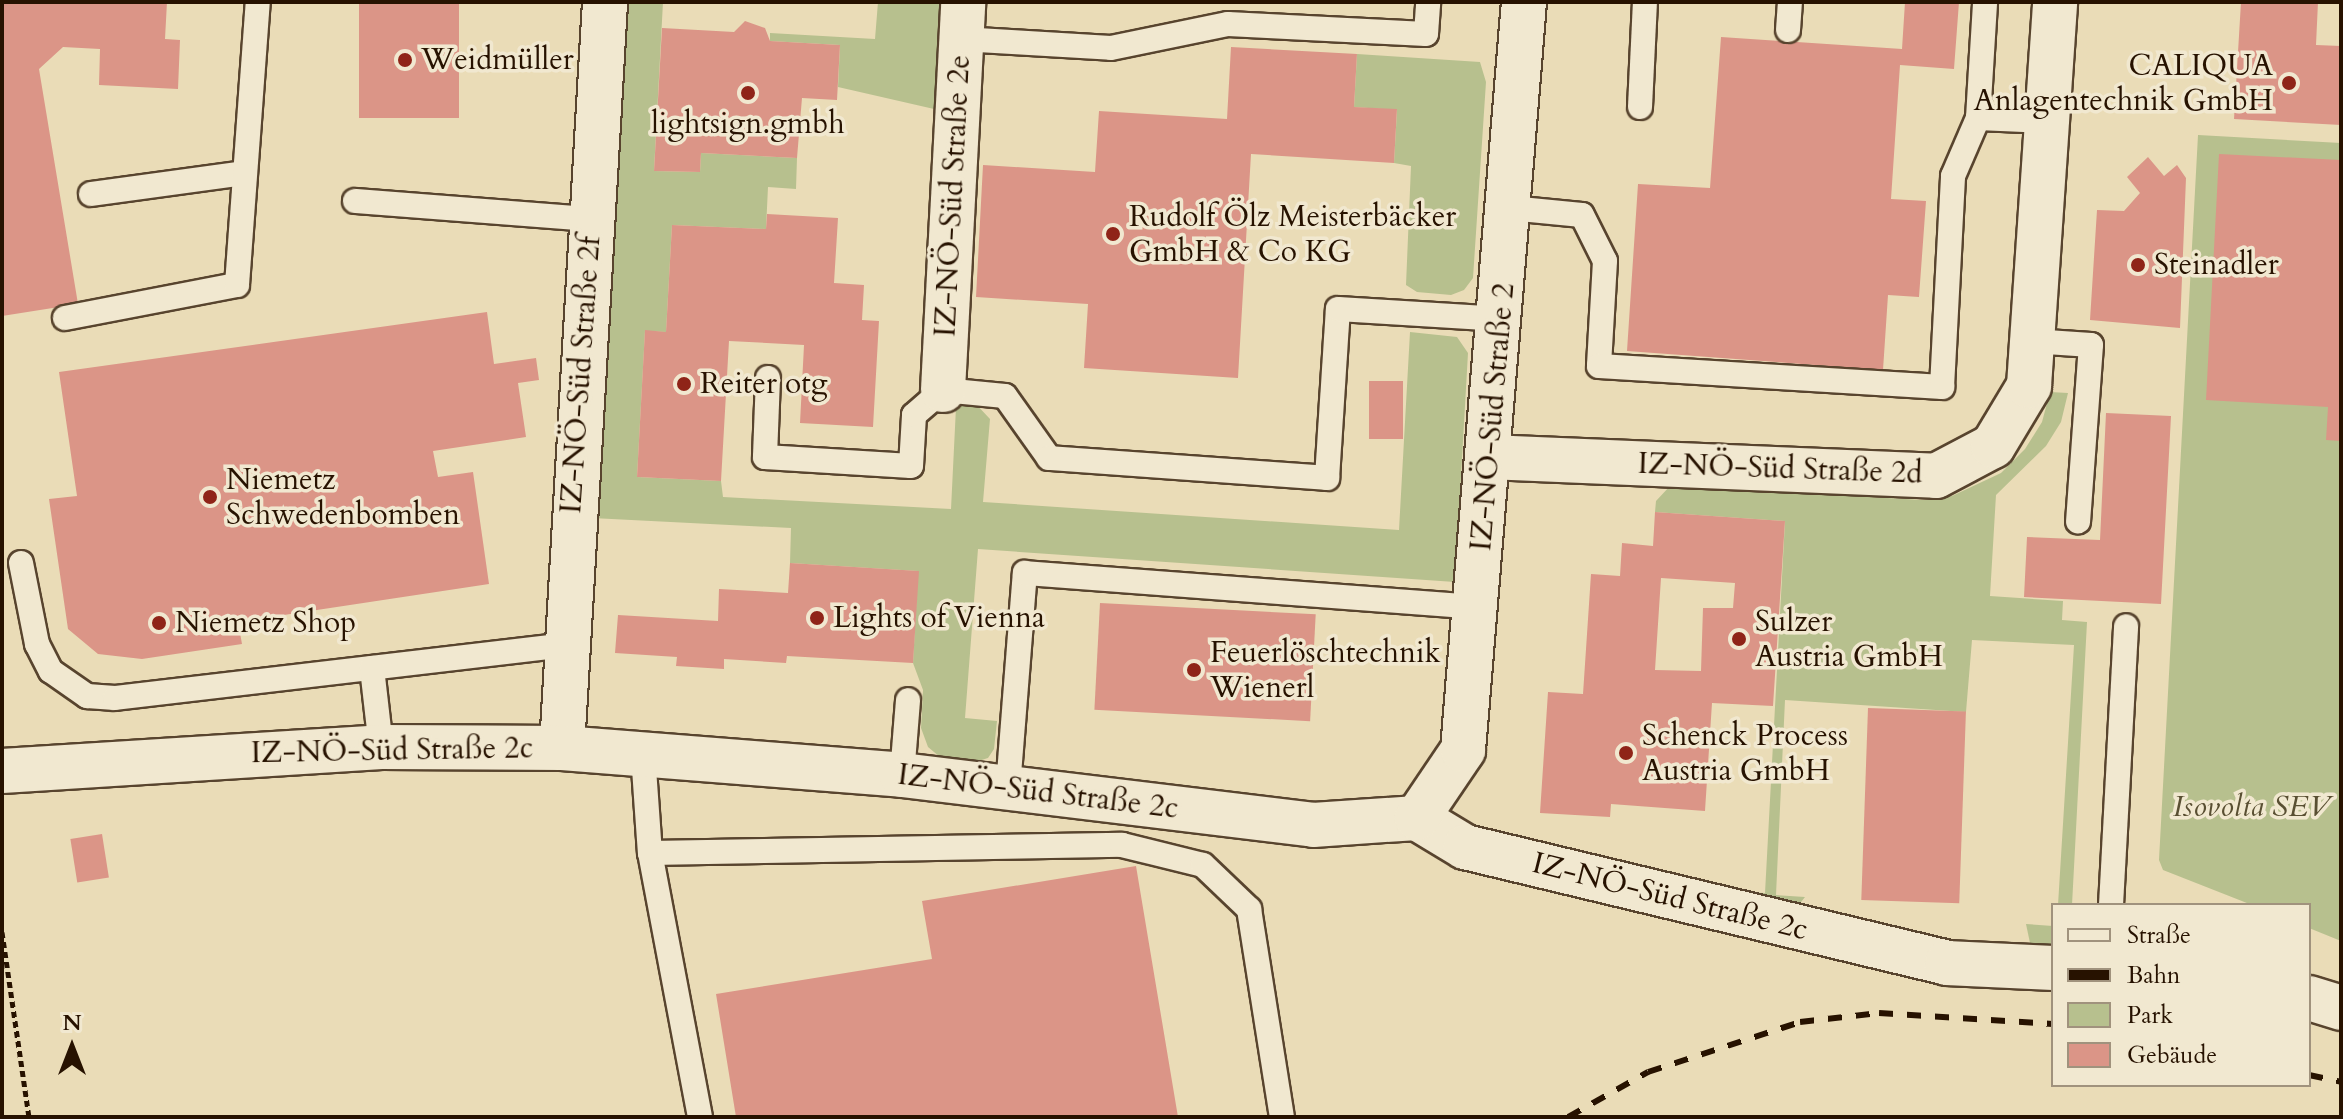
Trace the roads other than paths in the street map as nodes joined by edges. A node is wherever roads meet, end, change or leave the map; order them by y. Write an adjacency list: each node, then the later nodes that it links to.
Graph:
1 (258, 2): 14 (lane)
2 (605, 2): 18 (street, IZ-NÖ-Süd Straße 2f)
3 (1428, 2): 9 (lane)
4 (1524, 2): 17 (street, IZ-NÖ-Süd Straße 2)
5 (1645, 2): 11 (lane)
6 (1790, 2): 10 (lane)
7 (1985, 2): 12 (lane)
8 (2055, 2): 13 (street, IZ-NÖ-Süd Straße 2d)
9 (962, 21): 23 (street, IZ-NÖ-Süd Straße 2e)
10 (1788, 30)
11 (1640, 107)
12 (1978, 118): 13 (lane); 17 (lane)
13 (2047, 121): 21 (street, IZ-NÖ-Süd Straße 2d)
14 (245, 173): 15 (lane); 19 (lane)
15 (91, 194)
16 (355, 201): 18 (lane)
17 (1510, 208): 20 (street, IZ-NÖ-Süd Straße 2)
18 (591, 219): 29 (street, IZ-NÖ-Süd Straße 2f)
19 (65, 318)
20 (1502, 319): 23 (lane); 24 (street, IZ-NÖ-Süd Straße 2)
21 (2032, 341): 24 (street, IZ-NÖ-Süd Straße 2d); 25 (lane)
22 (768, 378): 23 (lane)
23 (943, 390)
24 (1488, 457): 27 (street, IZ-NÖ-Süd Straße 2)
25 (2078, 522)
26 (21, 563): 30 (lane)
27 (1477, 607): 37 (lane); 38 (street, IZ-NÖ-Süd Straße 2)
28 (2126, 626): 40 (lane)
29 (564, 645): 30 (lane); 33 (street, IZ-NÖ-Süd Straße 2f)
30 (372, 668): 32 (lane)
31 (908, 700): 36 (lane)
32 (381, 747): 33 (street, IZ-NÖ-Süd Straße 2c); 35 (street, IZ-NÖ-Süd Straße 2c)
33 (562, 748): 34 (street, IZ-NÖ-Süd Straße 2c)
34 (643, 754): 36 (street, IZ-NÖ-Süd Straße 2c); 39 (lane)
35 (2, 771)
36 (902, 775): 37 (street, IZ-NÖ-Süd Straße 2c)
37 (1008, 787): 38 (street, IZ-NÖ-Süd Straße 2c)
38 (1417, 818): 41 (street, IZ-NÖ-Süd Straße 2c)
39 (650, 853): 44 (lane); 45 (lane)
40 (2111, 903)
41 (2051, 968)
42 (2311, 999): 43 (street)
43 (2341, 1008)
44 (700, 1117)
45 (1282, 1117)

